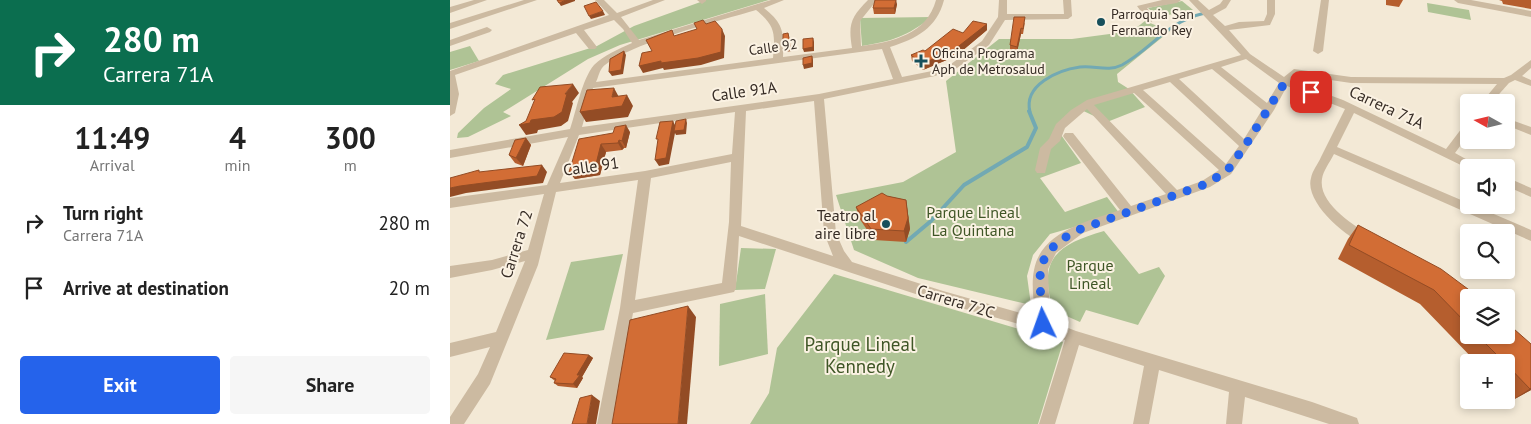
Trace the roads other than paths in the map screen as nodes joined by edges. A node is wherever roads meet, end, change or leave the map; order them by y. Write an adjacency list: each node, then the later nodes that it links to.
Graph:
1 (483, 0): 17 (street)
2 (533, 0): 23 (street)
3 (599, 0): 20 (street)
4 (780, 0): 16 (street)
5 (873, 0): 31 (street)
6 (940, 0): 30 (street, Calle 92)
7 (1003, 0): 21 (street, Calle 91A)
8 (1067, 0): 21 (street)
9 (1177, 0): 22 (street)
10 (1193, 0): 18 (street, Carrera 71A)
11 (1227, 0): 18 (street)
12 (1271, 0): 25 (street)
13 (1325, 0): 32 (street)
14 (1458, 0): 19 (street)
15 (656, 1): 20 (street)
16 (758, 7): 27 (street); 34 (street)
17 (450, 10)
18 (1208, 14): 25 (street, Carrera 71A)
19 (1531, 14)
20 (616, 16): 24 (street); 27 (street)
21 (1002, 17): 40 (street, Calle 91A)
22 (1151, 19)
23 (450, 26)
24 (578, 29): 29 (street); 37 (street)
25 (1223, 29): 33 (street, Carrera 71A)
26 (487, 30): 28 (street)
27 (634, 40): 43 (street, Carrera 72)
28 (450, 43)
29 (592, 46)
30 (885, 46): 31 (street, Calle 92); 40 (street)
31 (857, 49): 34 (street, Calle 92)
32 (1318, 51)
33 (1246, 56): 36 (street); 41 (street, Carrera 71A)
34 (778, 60): 43 (street, Calle 92)
35 (1531, 63): 39 (street)
36 (1214, 66): 38 (street); 51 (street)
37 (450, 74): 48 (street)
38 (1173, 79): 44 (street); 57 (street)
39 (1510, 79): 41 (street); 42 (street); 45 (street)
40 (900, 81): 46 (street, Calle 91A)
41 (1285, 82): 50 (street, Carrera 71A); 51 (street)
42 (1531, 83)
43 (589, 86): 54 (street, Carrera 72)
44 (1135, 88): 47 (street); 64 (street)
45 (1495, 94)
46 (819, 97): 49 (street, Calle 91A); 76 (street)
47 (1087, 104): 63 (street); 69 (street)
48 (451, 107)
49 (742, 108): 54 (street, Calle 91A); 61 (street)
50 (1351, 108): 58 (street); 59 (street, Carrera 71A)
51 (1269, 110): 57 (street)
52 (1515, 125): 53 (street)
53 (1531, 131)
54 (575, 132): 60 (street, Calle 91A); 67 (street, Carrera 72)
55 (1069, 136): 71 (street)
56 (1460, 138): 59 (street)
57 (1245, 146): 64 (street)
58 (1332, 148): 73 (street); 74 (street)
59 (1448, 154): 62 (street, Carrera 71A)
60 (452, 157)
61 (737, 157): 65 (street, Calle 91); 72 (street)
62 (1460, 160)
63 (1041, 170)
64 (1227, 171): 69 (street)
65 (645, 175): 67 (street, Calle 91); 78 (street)
66 (1515, 185): 68 (street)
67 (550, 189): 70 (street, Calle 91); 75 (street, Carrera 72)
68 (1531, 193)
69 (1175, 196): 71 (street)
70 (450, 204)
71 (1129, 213): 79 (street)
72 (734, 228): 76 (street, Carrera 72C); 78 (street)
73 (1531, 236)
74 (1378, 246)
75 (535, 253): 77 (street); 81 (street, Carrera 72)
76 (848, 266): 79 (street, Carrera 72C)
77 (450, 272)
78 (627, 308): 87 (street)
79 (1043, 324): 80 (street, Carrera 72C)
80 (1074, 337): 83 (street, Carrera 72C); 88 (street)
81 (499, 338): 82 (street); 86 (street, Carrera 72)
82 (450, 350)
83 (1153, 361): 84 (street, Carrera 72C); 89 (street)
84 (1238, 387): 85 (street, Carrera 72C); 90 (street)
85 (1329, 420): 91 (street, Carrera 72C)
86 (455, 424)
87 (605, 424)
88 (1048, 424)
89 (1142, 424)
90 (1234, 424)
91 (1351, 424)

